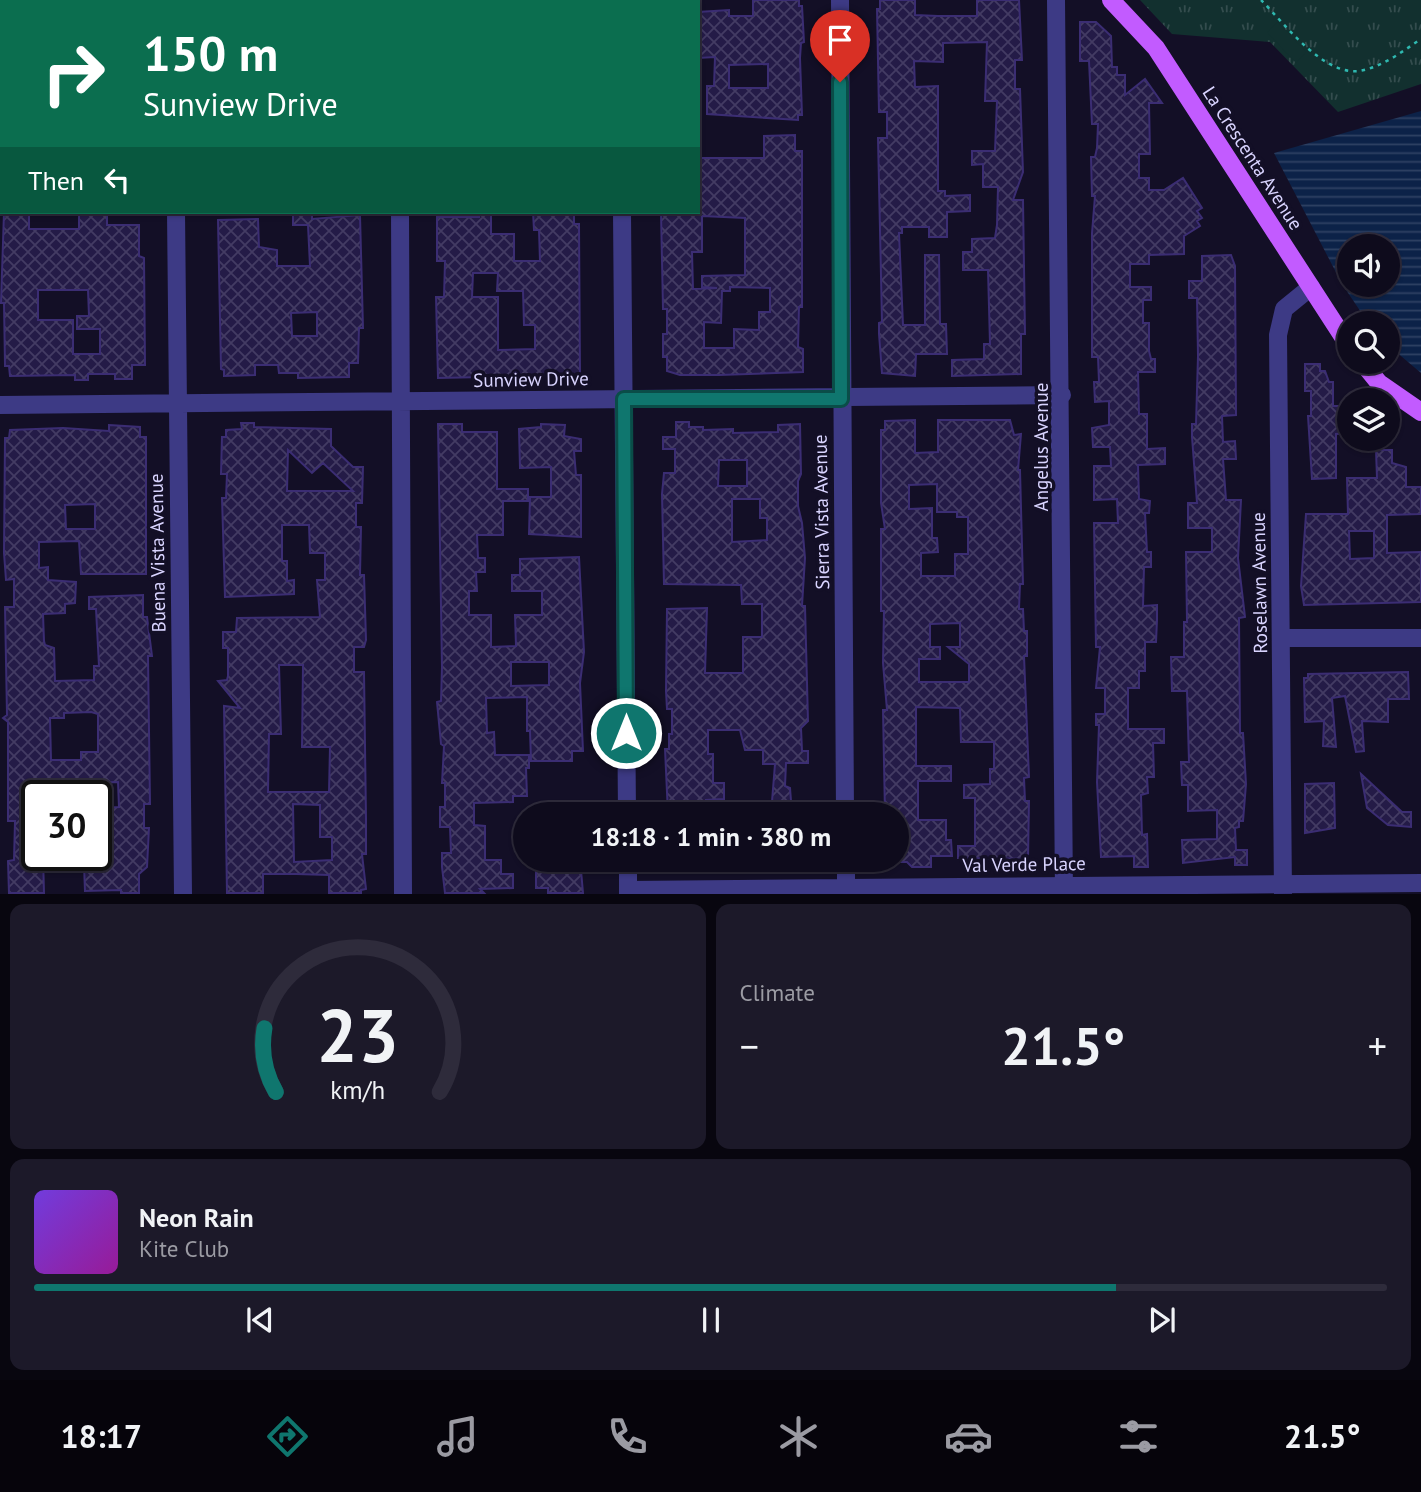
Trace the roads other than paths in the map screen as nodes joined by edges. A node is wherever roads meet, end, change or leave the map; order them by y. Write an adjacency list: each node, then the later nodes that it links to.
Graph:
1 (839, 0): 12 (street, Sierra Vista Avenue)
2 (1056, 0): 10 (street, Angelus Avenue)
3 (1111, 0): 7 (main road, La Crescenta Avenue)
4 (176, 214): 14 (street, Buena Vista Avenue)
5 (400, 214): 13 (street)
6 (622, 214): 11 (street)
7 (1311, 287): 8 (main road, La Crescenta Avenue); 17 (street, Roselawn Avenue)
8 (1337, 327)
9 (1372, 374): 16 (main road)
10 (1062, 395): 12 (street, Sunview Drive); 25 (street, Angelus Avenue)
11 (624, 399): 12 (street, Sunview Drive); 13 (street, Sunview Drive); 19 (street)
12 (841, 399): 20 (street, Sierra Vista Avenue)
13 (402, 401): 14 (street, Sunview Drive); 29 (street)
14 (176, 403): 15 (street, Sunview Drive); 28 (street, Buena Vista Avenue)
15 (0, 405)
16 (1421, 412)
17 (1280, 638): 18 (street); 24 (street, Roselawn Avenue)
18 (1421, 638)
19 (627, 802)
20 (845, 802)
21 (628, 872): 27 (street)
22 (846, 872): 26 (street)
23 (1421, 883): 24 (street, Val Verde Place)
24 (1283, 888): 25 (street, Val Verde Place)
25 (1064, 889): 26 (street, Val Verde Place)
26 (846, 891): 27 (street, Val Verde Place)
27 (628, 892)
28 (183, 894)
29 (403, 894)

